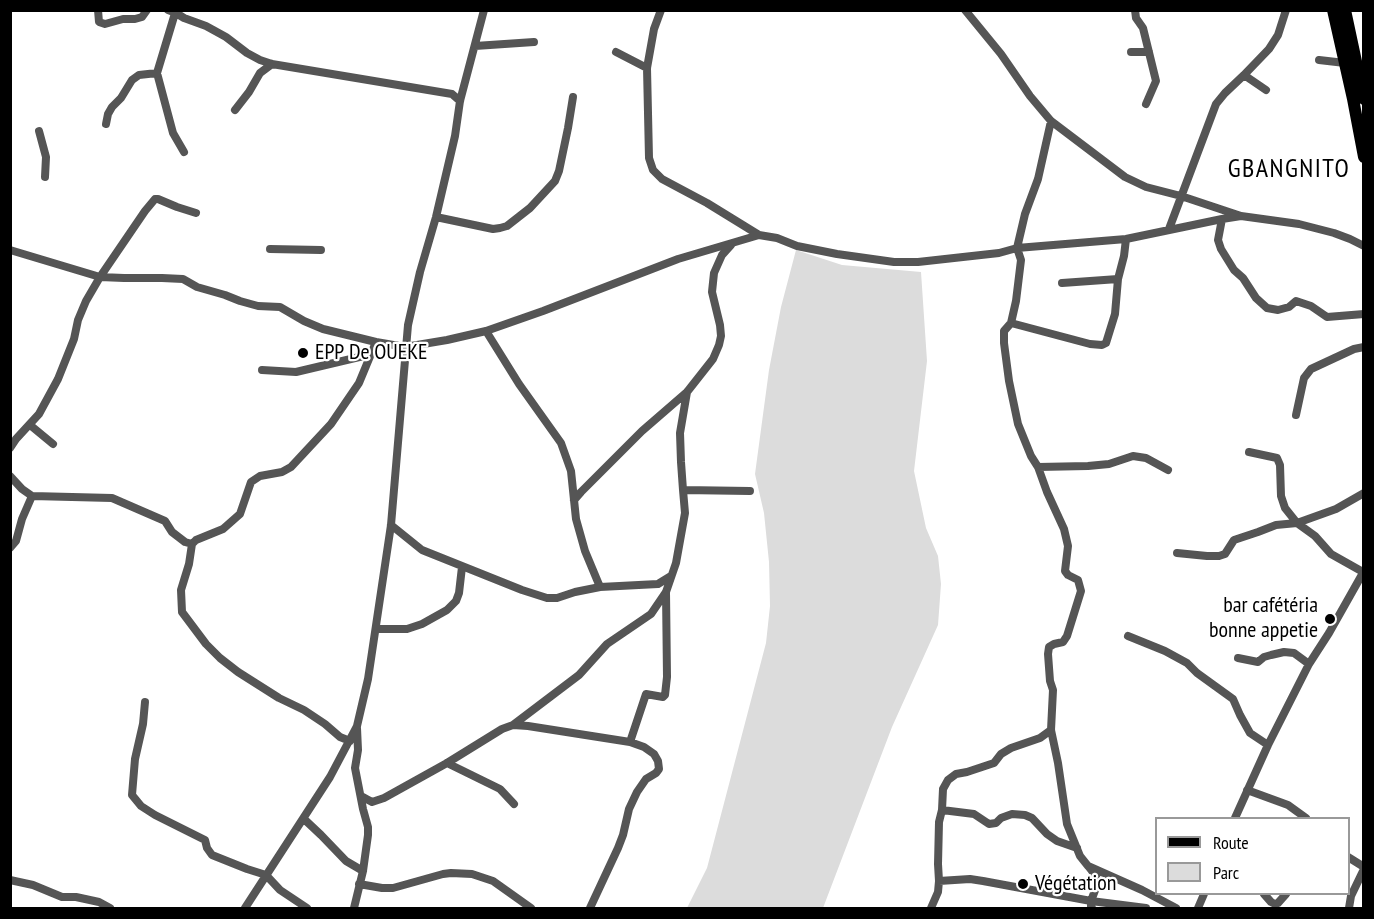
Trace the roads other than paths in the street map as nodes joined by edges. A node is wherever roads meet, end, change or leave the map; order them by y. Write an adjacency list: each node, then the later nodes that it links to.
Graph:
1 (98, 10): 2 (street)
2 (147, 10)
3 (484, 10): 12 (street)
4 (661, 10): 19 (street)
5 (965, 10): 28 (street)
6 (1135, 10): 15 (street)
7 (1286, 10): 21 (street)
8 (1333, 10): 16 (main road)
9 (1345, 10): 16 (main road)
10 (173, 11): 18 (street); 20 (street)
11 (534, 42): 12 (street)
12 (475, 46): 25 (street)
13 (616, 52): 19 (street)
14 (1131, 52): 15 (street)
15 (1149, 52): 26 (street)
16 (1357, 55): 17 (street); 24 (main road); 32 (main road)
17 (1319, 60)
18 (272, 64): 25 (street); 27 (street)
19 (647, 68): 40 (street)
20 (157, 73): 29 (street); 31 (street)
21 (1244, 75): 22 (street); 34 (street)
22 (1266, 90)
23 (573, 97): 37 (street)
24 (1364, 99)
25 (460, 101): 37 (street)
26 (1146, 104)
27 (235, 110)
28 (1051, 121): 34 (street); 44 (street)
29 (106, 124)
30 (39, 131): 33 (street)
31 (184, 152)
32 (1364, 157)
33 (45, 177)
34 (1181, 196): 36 (street); 39 (street)
35 (196, 213): 48 (street)
36 (1241, 216): 38 (street); 43 (street)
37 (436, 217): 55 (street)
38 (1222, 219): 39 (street); 51 (street)
39 (1169, 229): 41 (street)
40 (759, 235): 42 (street); 44 (street)
41 (1126, 239): 44 (street); 49 (street)
42 (733, 243): 53 (street); 59 (street)
43 (1364, 246)
44 (1017, 248): 52 (street)
45 (270, 249): 47 (street)
46 (10, 250): 48 (street)
47 (321, 250)
48 (100, 277): 54 (street); 61 (street)
49 (1118, 279): 50 (street); 52 (street)
50 (1062, 283)
51 (1364, 314)
52 (1011, 322): 65 (street)
53 (486, 331): 55 (street); 72 (street)
54 (376, 342): 55 (street); 57 (street)
55 (405, 347): 74 (street)
56 (1364, 347): 60 (street)
57 (372, 354): 58 (street); 75 (street)
58 (262, 370)
59 (687, 392): 68 (street); 72 (street)
60 (1296, 415)
61 (30, 425): 62 (street); 63 (street)
62 (53, 444)
63 (10, 448)
64 (1249, 452): 73 (street)
65 (1038, 467): 66 (street); 90 (street)
66 (1168, 470)
67 (10, 476): 71 (street)
68 (683, 490): 69 (street); 80 (street)
69 (750, 491)
70 (1364, 493): 73 (street)
71 (32, 496): 75 (street); 76 (street)
72 (574, 500): 81 (street)
73 (1297, 523): 77 (street); 79 (street)
74 (391, 525): 78 (street); 83 (street)
75 (192, 544): 91 (street)
76 (10, 548)
77 (1177, 553)
78 (462, 567): 81 (street); 83 (street)
79 (1363, 571): 86 (street)
80 (671, 576): 81 (street); 82 (street)
81 (600, 587)
82 (666, 592): 88 (street); 92 (street)
83 (376, 629): 89 (street)
84 (1128, 636): 93 (street)
85 (1238, 658): 86 (street)
86 (1309, 664): 93 (street)
87 (145, 702): 107 (street)
88 (513, 725): 92 (street); 94 (street)
89 (357, 726): 91 (street); 96 (street)
90 (1051, 730): 98 (street); 102 (street)
91 (350, 741): 101 (street)
92 (630, 742): 119 (street)
93 (1268, 745): 95 (street)
94 (447, 763): 96 (street); 97 (street)
95 (1247, 790): 99 (street); 100 (street)
96 (361, 796): 106 (street)
97 (514, 804)
98 (942, 810): 102 (street); 109 (street)
99 (1236, 817)
100 (1303, 817)
101 (304, 819): 106 (street); 107 (street)
102 (1077, 848): 104 (street)
103 (1350, 858): 105 (street)
104 (1088, 866): 112 (street); 122 (street)
105 (1364, 868): 123 (street)
106 (363, 871): 110 (street)
107 (266, 875): 115 (street); 116 (street)
108 (10, 879): 114 (street)
109 (939, 881): 112 (street); 120 (street)
110 (359, 884): 117 (street); 118 (street)
111 (1285, 895): 113 (street)
112 (1092, 906): 121 (street)
113 (1272, 906)
114 (110, 909)
115 (245, 909)
116 (307, 909)
117 (354, 909)
118 (531, 909)
119 (590, 909)
120 (931, 909)
121 (1146, 909)
122 (1176, 909)
123 (1348, 909)

